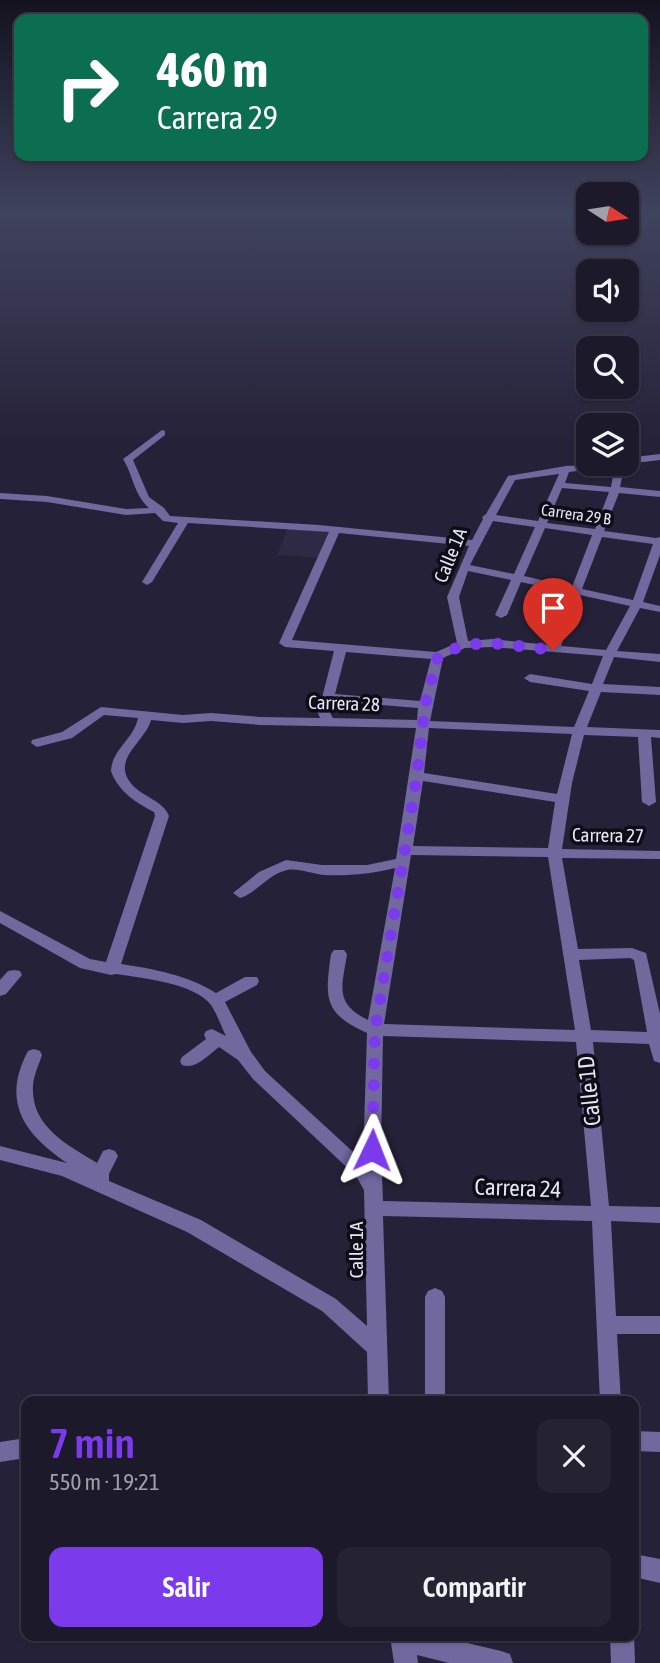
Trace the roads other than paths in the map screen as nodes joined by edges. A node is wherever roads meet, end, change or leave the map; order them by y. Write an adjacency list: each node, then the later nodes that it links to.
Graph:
1 (162, 433): 11 (street)
2 (660, 457): 3 (street)
3 (639, 459)
4 (576, 469): 5 (street)
5 (566, 470): 7 (street); 12 (street, Calle 1A)
6 (618, 476): 8 (street)
7 (560, 485): 8 (street); 14 (street)
8 (615, 490): 9 (street); 16 (street)
9 (660, 494)
10 (0, 496): 11 (street)
11 (159, 510): 13 (street)
12 (487, 517): 14 (street, Carrera 29 B); 18 (street, Calle 1A)
13 (185, 519): 15 (street); 20 (street)
14 (542, 525): 16 (street, Carrera 29 B); 19 (street)
15 (335, 530): 18 (street); 26 (street)
16 (597, 533): 17 (street, Carrera 29 B); 21 (street)
17 (660, 541): 22 (street, Calle 1D)
18 (469, 555): 19 (street); 25 (street, Calle 1A)
19 (518, 579): 21 (street); 24 (street)
20 (147, 582)
21 (576, 592): 22 (street); 27 (street)
22 (637, 604): 23 (street); 28 (street, Calle 1D)
23 (660, 609)
24 (501, 615)
25 (463, 645): 27 (street); 29 (street)
26 (341, 648): 29 (street); 34 (street)
27 (553, 650): 28 (street)
28 (609, 655): 30 (street); 32 (street, Calle 1D)
29 (438, 656): 36 (street, Calle 1A)
30 (660, 658)
31 (530, 678): 32 (street)
32 (598, 687): 33 (street); 41 (street, Calle 1D)
33 (660, 691)
34 (328, 697): 35 (street); 38 (street)
35 (385, 702): 36 (street); 39 (street)
36 (425, 705): 40 (street, Calle 1A)
37 (145, 716): 38 (street, Carrera 28); 44 (street, Carrera 28); 55 (street)
38 (329, 722): 39 (street, Carrera 28)
39 (404, 724): 40 (street, Carrera 28)
40 (423, 726): 41 (street, Carrera 28); 45 (street, Calle 1A)
41 (579, 731): 42 (street, Carrera 28); 46 (street, Calle 1D)
42 (644, 734): 43 (street, Carrera 28); 47 (street)
43 (660, 734)
44 (37, 743)
45 (417, 776): 46 (street); 50 (street, Calle 1A)
46 (564, 791): 48 (street, Calle 1D)
47 (649, 802)
48 (554, 853): 49 (street, Carrera 27); 50 (street, Carrera 27); 54 (street, Calle 1D)
49 (660, 855)
50 (402, 856): 51 (street, Carrera 27); 60 (street, Calle 1A)
51 (240, 893)
52 (0, 916): 55 (street)
53 (339, 954): 60 (street)
54 (570, 955): 61 (street, Calle 1D); 62 (street)
55 (111, 970): 59 (street)
56 (14, 975): 58 (street)
57 (251, 981): 59 (street)
58 (0, 990)
59 (216, 1000): 64 (street)
60 (375, 1030): 61 (street); 70 (street, Calle 1A)
61 (584, 1035): 62 (street); 71 (street, Calle 1D)
62 (658, 1038): 65 (street)
63 (34, 1055): 69 (street)
64 (244, 1056): 66 (street); 70 (street)
65 (660, 1057)
66 (188, 1061)
67 (0, 1153): 69 (street)
68 (109, 1156): 69 (street)
69 (100, 1179): 76 (street)
70 (375, 1199): 71 (street, Carrera 24); 76 (street, Calle 1A)
71 (601, 1215): 72 (street, Carrera 24); 74 (street, Calle 1D)
72 (660, 1215)
73 (435, 1297): 78 (street)
74 (607, 1325): 75 (street); 79 (street, Calle 1D)
75 (660, 1325)
76 (376, 1347): 77 (street, Calle 1A)
77 (379, 1396)
78 (435, 1396)
79 (611, 1396)
80 (639, 1441): 81 (street)
81 (660, 1443)
82 (21, 1449): 83 (street)
83 (0, 1452)
84 (639, 1567): 85 (street)
85 (660, 1571)
86 (622, 1641): 89 (street)
87 (403, 1646): 88 (street)
88 (501, 1663)
89 (623, 1663)

